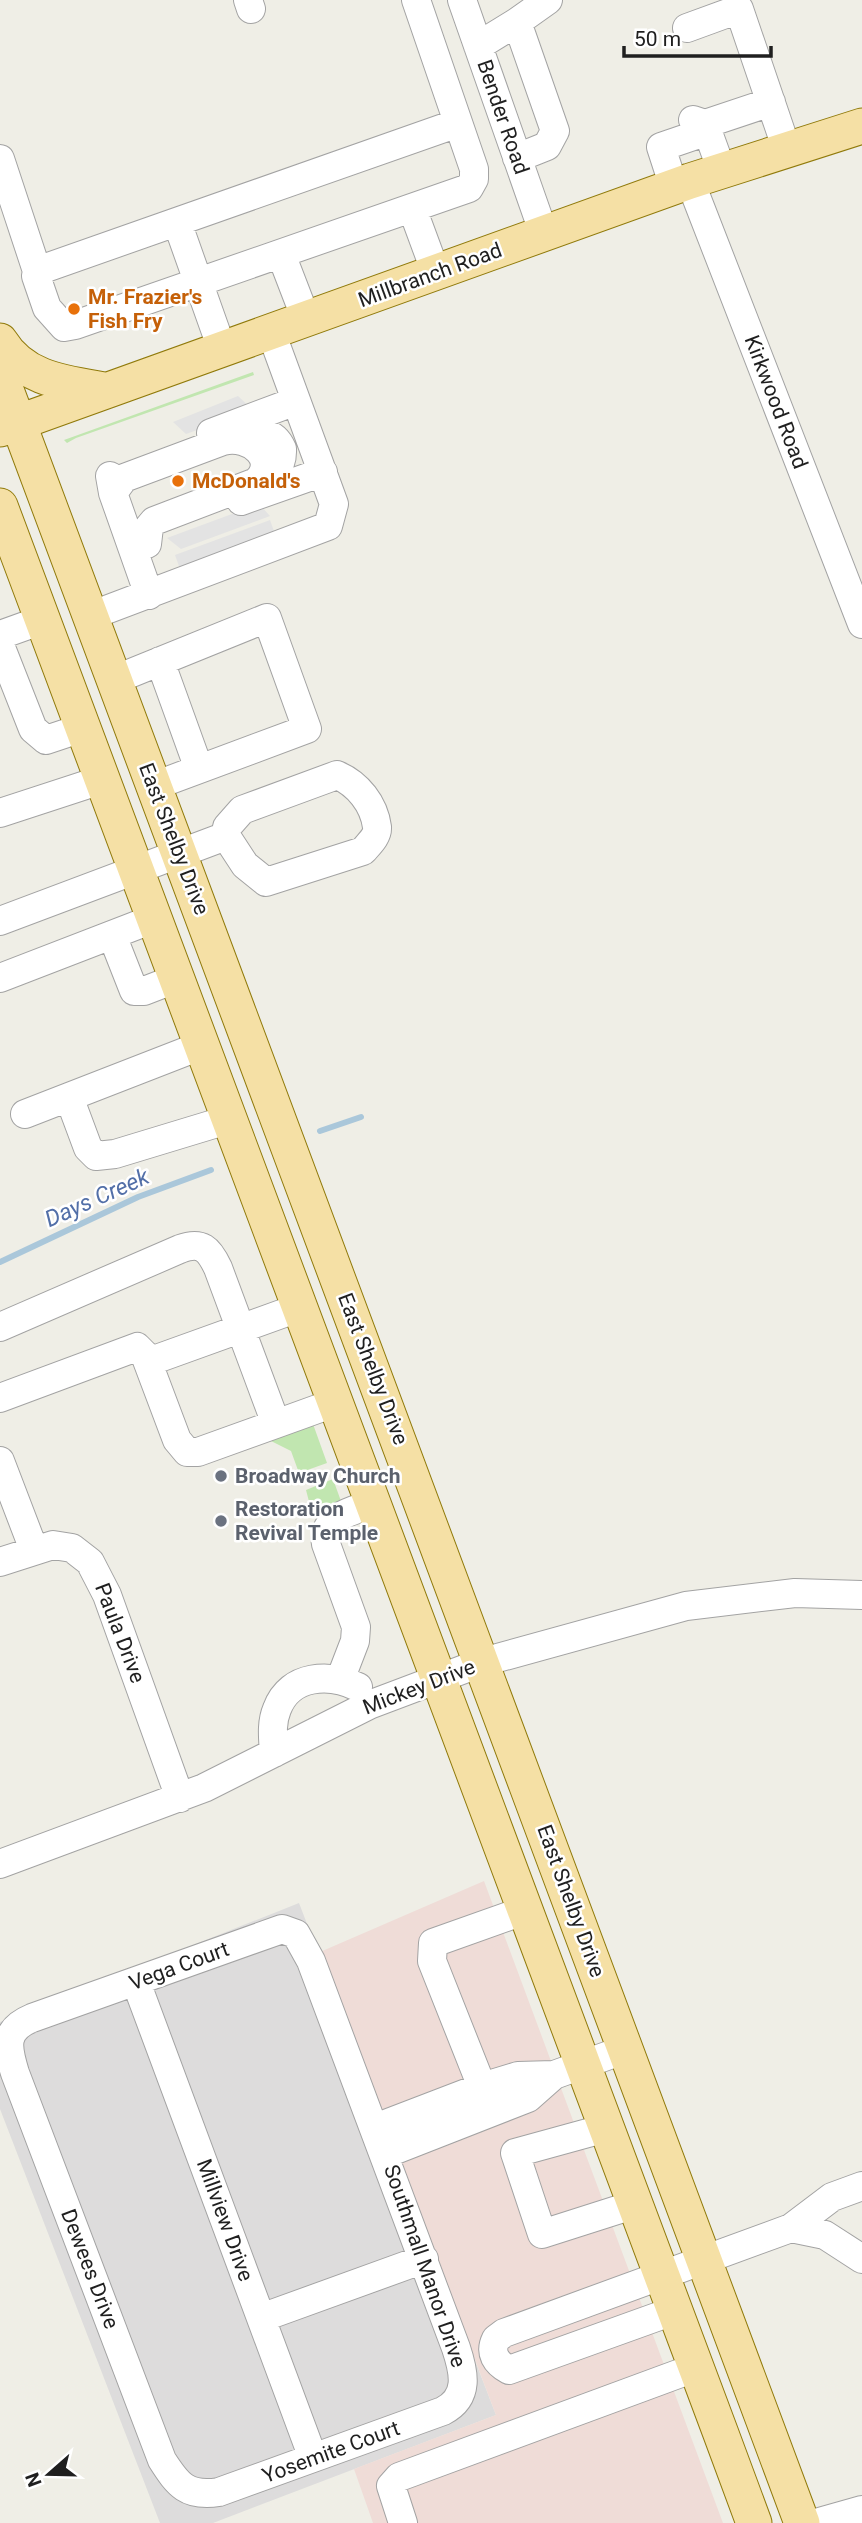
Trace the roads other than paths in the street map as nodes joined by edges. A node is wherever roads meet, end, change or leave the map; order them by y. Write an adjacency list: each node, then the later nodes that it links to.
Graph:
1 (416, 0): 8 (street)
2 (462, 0): 6 (street, Bender Road)
3 (548, 0): 4 (street)
4 (517, 22): 6 (street); 12 (street)
5 (687, 28): 7 (street)
6 (478, 46): 12 (street, Bender Road)
7 (771, 102): 10 (street); 11 (street)
8 (458, 123): 15 (street); 16 (street)
9 (862, 126): 11 (main road, Millbranch Road)
10 (684, 129): 14 (street); 14 (street)
11 (787, 150): 14 (main road, Millbranch Road)
12 (517, 158): 17 (street, Bender Road)
13 (0, 159): 19 (street)
14 (695, 180): 17 (main road, Millbranch Road); 37 (street, Kirkwood Road)
15 (412, 208): 18 (street); 20 (street)
16 (177, 222): 19 (street); 21 (street)
17 (544, 234): 20 (main road, Millbranch Road)
18 (281, 254): 21 (street); 22 (street)
19 (37, 271): 21 (street)
20 (436, 273): 22 (main road, Millbranch Road)
21 (198, 282): 25 (street)
22 (306, 319): 23 (main road, Millbranch Road)
23 (271, 332): 25 (main road, Millbranch Road); 28 (street)
24 (0, 341): 27 (main road)
25 (222, 349): 27 (main road, Millbranch Road)
26 (0, 374): 29 (main road, East Shelby Drive)
27 (108, 390): 29 (main road, Millbranch Road)
28 (296, 401): 30 (street); 31 (street)
29 (9, 426): 35 (main road, East Shelby Drive)
30 (323, 472): 33 (street); 34 (street)
31 (113, 493): 33 (street); 34 (street)
32 (1, 513): 36 (main road)
33 (147, 544): 34 (street)
34 (155, 592): 35 (street)
35 (90, 616): 41 (main road, East Shelby Drive)
36 (42, 620): 38 (street); 43 (main road)
37 (862, 624)
38 (0, 635)
39 (0, 645): 42 (street)
40 (159, 661): 41 (street); 44 (street); 44 (street)
41 (114, 680): 46 (main road, East Shelby Drive)
42 (8, 690): 43 (street)
43 (82, 728): 45 (main road)
44 (199, 769): 46 (street)
45 (101, 780): 47 (street); 50 (main road)
46 (154, 786): 49 (main road, East Shelby Drive)
47 (0, 813)
48 (226, 836): 48 (street); 49 (street)
49 (179, 853): 50 (street); 72 (main road, East Shelby Drive)
50 (134, 870): 51 (main road); 52 (street)
51 (153, 919): 53 (street); 55 (main road)
52 (0, 921)
53 (112, 935): 54 (street); 55 (street)
54 (0, 978)
55 (175, 979): 56 (main road)
56 (200, 1046): 57 (street); 59 (main road)
57 (69, 1097): 58 (street); 59 (street)
58 (25, 1114)
59 (227, 1120): 60 (main road)
60 (298, 1308): 62 (street); 65 (main road)
61 (0, 1327): 62 (street)
62 (241, 1329): 63 (street); 66 (street)
63 (148, 1363): 64 (street); 66 (street)
64 (0, 1398)
65 (334, 1403): 66 (street); 68 (main road)
66 (276, 1424)
67 (0, 1461): 69 (street)
68 (372, 1504): 73 (main road); 74 (street)
69 (34, 1550): 70 (street, Paula Drive); 77 (street, Paula Drive)
70 (0, 1562)
71 (862, 1595): 72 (street, Mickey Drive)
72 (483, 1662): 73 (street, Mickey Drive); 83 (main road, East Shelby Drive)
73 (439, 1676): 75 (street, Mickey Drive); 79 (main road)
74 (340, 1680): 75 (street); 76 (street)
75 (383, 1699): 76 (street, Mickey Drive)
76 (274, 1753): 77 (street, Mickey Drive)
77 (180, 1798): 78 (street, Mickey Drive)
78 (0, 1864)
79 (526, 1910): 84 (main road); 85 (street)
80 (311, 1961): 81 (street, Vega Court); 87 (street, Southmall Manor Drive)
81 (136, 1982): 82 (street, Vega Court); 98 (street, Millview Drive)
82 (32, 2018): 102 (street, Dewees Drive)
83 (626, 2049): 84 (street, Southmall Manor Drive); 95 (main road, East Shelby Drive)
84 (568, 2070): 85 (street, Southmall Manor Drive); 86 (street, Southmall Manor Drive); 88 (main road)
85 (474, 2090): 86 (street); 87 (street, Southmall Manor Drive)
86 (477, 2119): 89 (street, Southmall Manor Drive)
87 (375, 2128): 89 (street, Southmall Manor Drive)
88 (607, 2128): 91 (main road); 91 (street)
89 (385, 2154): 93 (street, Southmall Manor Drive)
90 (862, 2186): 92 (street)
91 (636, 2204): 96 (main road)
92 (791, 2228): 94 (street); 95 (street)
93 (424, 2259): 98 (street); 100 (street, Southmall Manor Drive)
94 (862, 2259)
95 (703, 2260): 96 (street); 106 (main road, East Shelby Drive)
96 (663, 2276): 97 (main road); 97 (street)
97 (676, 2310): 99 (main road)
98 (261, 2318): 101 (street, Millview Drive)
99 (696, 2367): 104 (street); 105 (main road)
100 (443, 2411): 101 (street, Yosemite Court)
101 (313, 2458): 102 (street, Yosemite Court)
102 (219, 2492)
103 (862, 2510): 107 (street)
104 (403, 2523)
105 (754, 2523)
106 (802, 2523)
107 (816, 2523)

